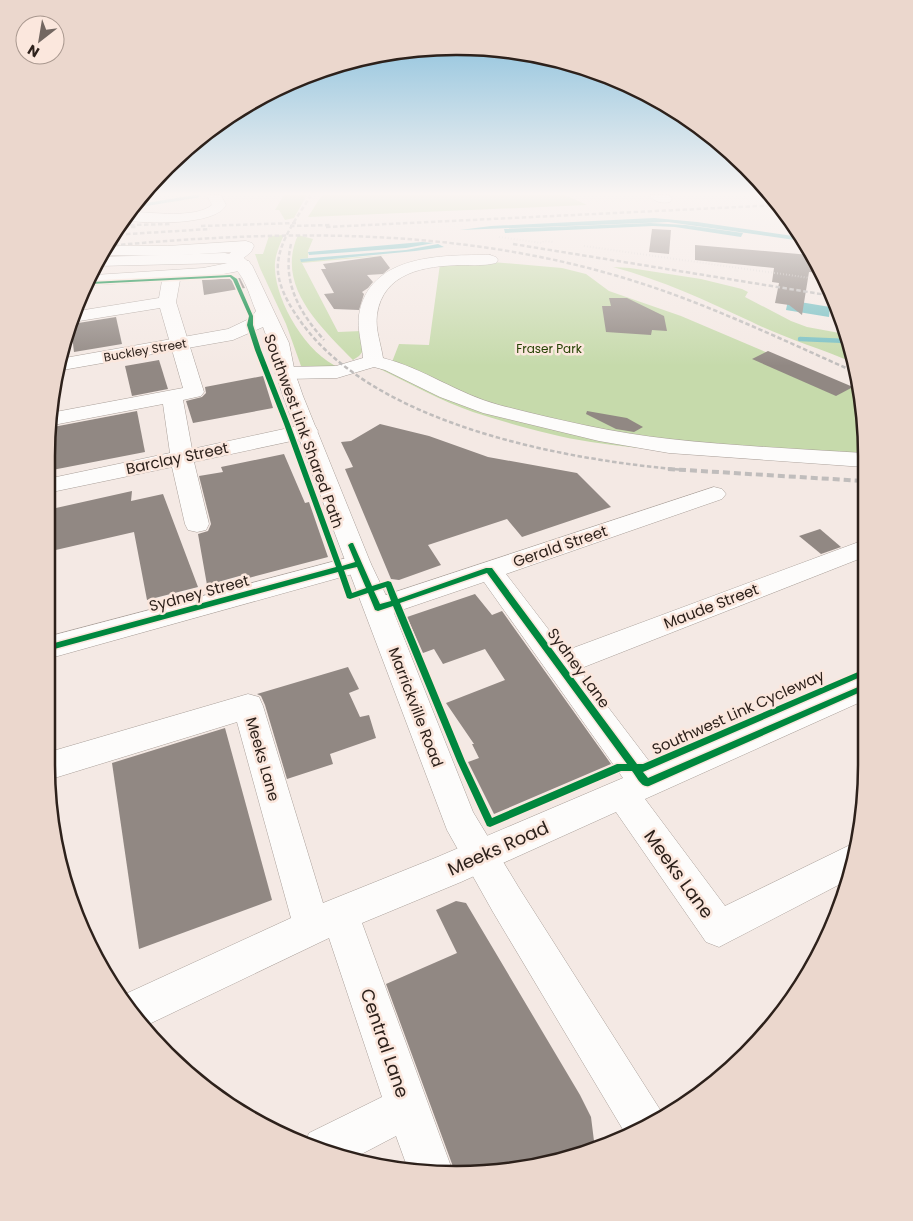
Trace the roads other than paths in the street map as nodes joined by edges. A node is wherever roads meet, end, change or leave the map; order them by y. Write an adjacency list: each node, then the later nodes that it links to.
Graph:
1 (107, 260): 3 (main road)
2 (490, 260): 4 (main road)
3 (237, 262): 5 (main road); 8 (main road, Marrickville Road)
4 (432, 264): 10 (main road); 15 (main road)
5 (172, 275): 6 (main road); 7 (main road)
6 (96, 280)
7 (167, 302): 9 (main road); 13 (main road)
8 (265, 311): 11 (main road, Buckley Street); 12 (main road, Marrickville Road)
9 (81, 316)
10 (386, 330)
11 (233, 334): 12 (main road, Buckley Street); 13 (main road, Buckley Street)
12 (279, 343): 17 (main road, Marrickville Road)
13 (179, 344): 16 (main road, Buckley Street); 18 (main road)
14 (393, 348): 15 (main road)
15 (373, 361): 17 (main road); 22 (main road)
16 (66, 364)
17 (285, 373): 20 (main road, Marrickville Road)
18 (172, 396): 19 (main road); 21 (main road)
19 (57, 418)
20 (307, 431): 21 (main road, Barclay Street); 27 (main road, Marrickville Road)
21 (182, 457): 23 (main road, Barclay Street); 25 (main road)
22 (858, 460)
23 (55, 484)
24 (714, 494): 28 (main road, Gerald Street)
25 (197, 524)
26 (858, 550): 31 (main road, Maude Street)
27 (358, 564): 29 (main road, Marrickville Road); 30 (main road, Sydney Street)
28 (490, 570): 29 (main road, Gerald Street); 31 (main road, Sydney Lane)
29 (378, 608): 35 (main road, Marrickville Road)
30 (55, 646)
31 (559, 665): 34 (main road, Sydney Lane)
32 (858, 690): 34 (main road, Meeks Road)
33 (55, 765): 37 (main road, Meeks Lane)
34 (634, 788): 35 (main road, Meeks Road); 36 (main road, Meeks Lane)
35 (480, 856): 37 (main road, Meeks Road); 40 (main road, Marrickville Road)
36 (845, 864)
37 (326, 921): 38 (main road, Meeks Road); 39 (main road, Central Lane)
38 (138, 1009)
39 (407, 1107): 41 (main road); 42 (main road, Central Lane)
40 (642, 1120)
41 (331, 1146)
42 (429, 1165)

